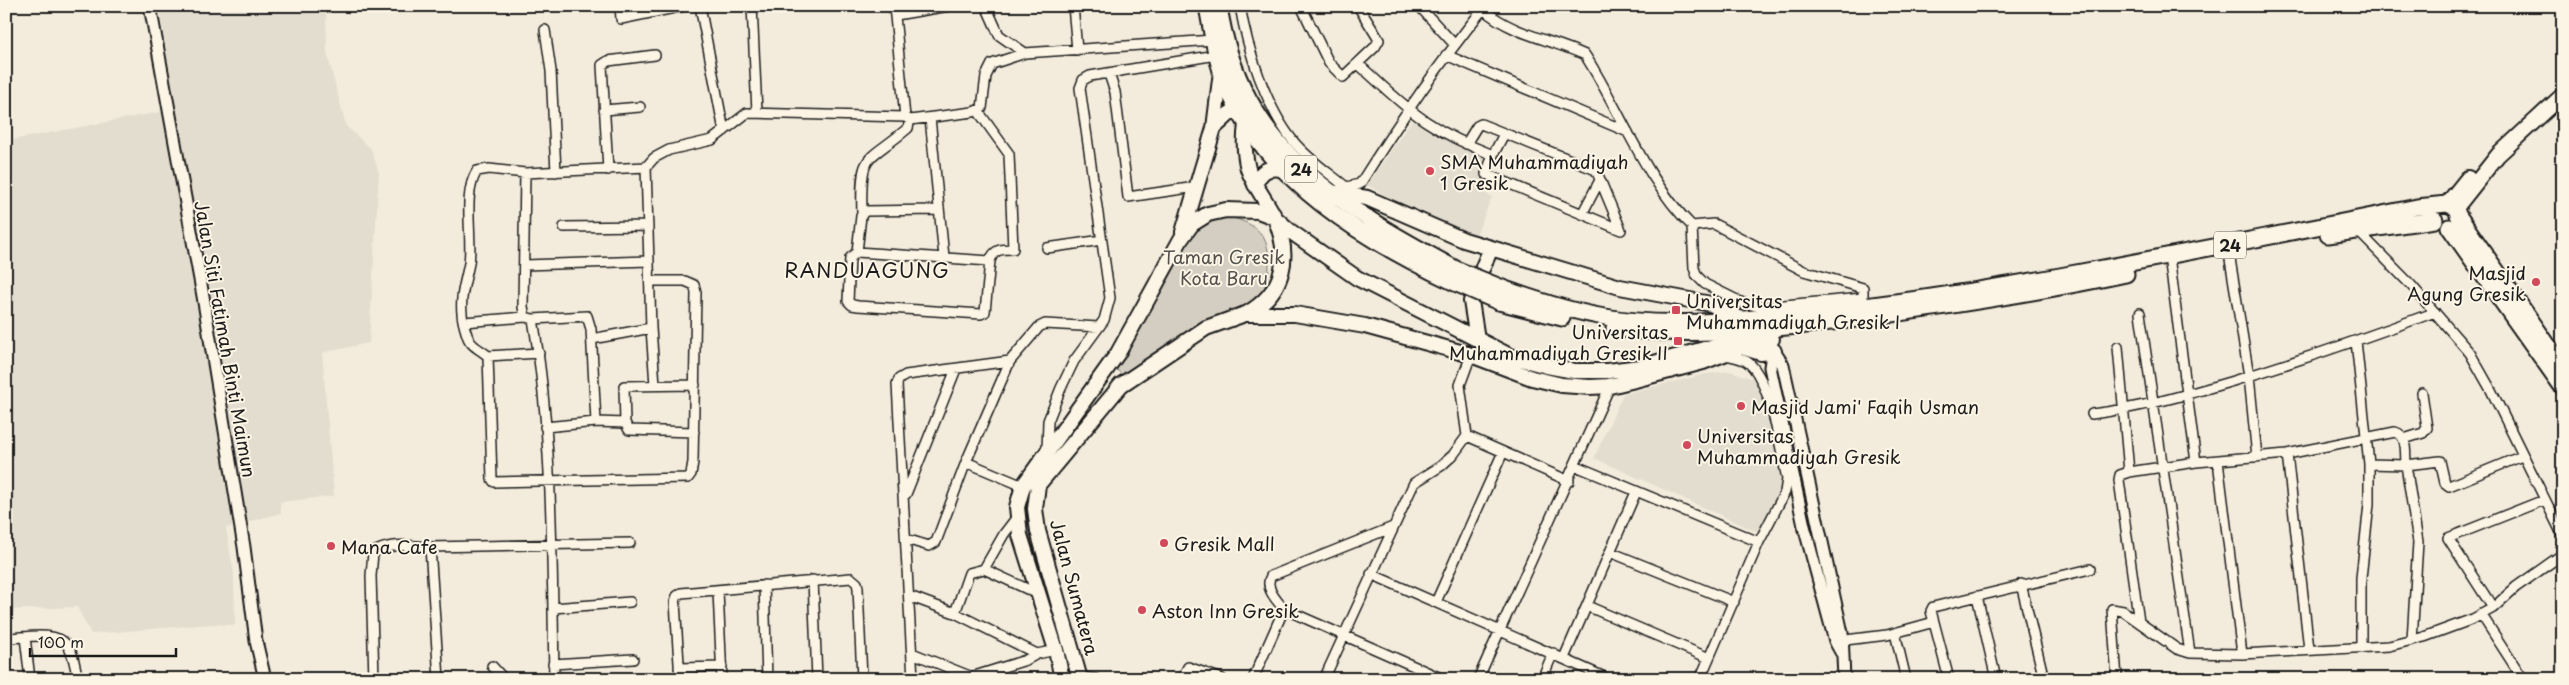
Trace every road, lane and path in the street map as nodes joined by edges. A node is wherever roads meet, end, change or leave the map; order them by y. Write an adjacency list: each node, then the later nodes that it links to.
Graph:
1 (150, 6): 199 (street, Jalan Siti Fatimah Binti Maimun)
2 (620, 6): 3 (street)
3 (684, 6)
4 (700, 6): 37 (street)
5 (752, 6): 32 (street)
6 (949, 6): 16 (street)
7 (986, 6): 20 (street)
8 (1073, 6): 19 (street)
9 (1207, 6): 21 (highway, 24)
10 (1219, 6): 27 (highway, 24)
11 (1240, 6): 48 (street)
12 (1301, 6): 24 (street)
13 (1358, 6): 24 (street)
14 (1419, 6): 18 (street)
15 (1482, 8): 18 (street); 38 (street)
16 (895, 11): 34 (street)
17 (545, 30): 45 (street)
18 (1454, 44): 23 (street)
19 (1077, 50): 20 (street); 21 (street)
20 (1025, 53): 31 (street)
21 (1216, 54): 25 (street); 27 (highway, 24); 36 (main road)
22 (655, 55): 30 (street)
23 (1446, 55): 29 (street); 38 (street)
24 (1358, 64): 29 (street)
25 (1109, 74): 50 (street); 63 (street)
26 (2563, 95): 55 (main road)
27 (1244, 105): 35 (highway, 24); 36 (main road)
28 (640, 107): 30 (street)
29 (1408, 108): 40 (street); 48 (street)
30 (604, 110): 44 (street)
31 (978, 111): 33 (street); 70 (street)
32 (757, 112): 34 (street); 37 (street)
33 (930, 118): 34 (street); 53 (street)
34 (908, 119): 54 (street)
35 (1252, 120): 43 (highway, 24); 49 (main road); 51 (highway, 24)
36 (1214, 128): 50 (main road)
37 (724, 131): 42 (street)
38 (1628, 132): 59 (street)
39 (1504, 134): 40 (street); 41 (street); 47 (street)
40 (1466, 144): 41 (street)
41 (1493, 155): 56 (street)
42 (646, 167): 44 (street); 58 (street)
43 (1282, 169): 49 (main road); 74 (highway, 24)
44 (608, 170): 45 (street)
45 (556, 172): 46 (street)
46 (525, 173): 71 (street); 86 (street)
47 (1600, 180): 56 (street); 56 (street)
48 (1360, 184): 52 (street)
49 (1256, 185): 57 (main road)
50 (1196, 187): 62 (main road)
51 (1329, 192): 52 (main road); 74 (highway, 24)
52 (1381, 203): 65 (main road)
53 (938, 210): 54 (street); 68 (street)
54 (862, 213): 66 (street)
55 (2447, 213): 61 (highway, 24); 76 (highway, 24); 98 (highway); 106 (highway)
56 (1582, 214)
57 (1274, 217): 62 (main road); 83 (main road); 90 (main road)
58 (648, 226): 60 (street); 69 (street)
59 (1692, 226): 80 (street); 80 (street)
60 (564, 227)
61 (2357, 230): 67 (highway, 24); 81 (street)
62 (1181, 239): 109 (main road, Jalan Sumatera)
63 (1102, 240): 64 (street); 87 (street)
64 (1047, 248)
65 (1491, 248): 73 (main road); 85 (main road)
66 (856, 252): 68 (street); 70 (street)
67 (2229, 253): 72 (highway, 24); 102 (street)
68 (944, 257): 70 (street)
69 (649, 262): 71 (street); 75 (street)
70 (990, 262)
71 (524, 264): 84 (street)
72 (2170, 264): 76 (highway, 24); 108 (street)
73 (1483, 267)
74 (1455, 276): 77 (highway, 24, bridge)
75 (650, 281): 88 (street); 104 (street)
76 (2022, 289): 78 (highway, 24)
77 (1502, 296): 85 (highway, 24); 91 (highway, 24)
78 (1954, 300): 80 (highway, 24); 91 (highway, 24)
79 (1471, 301): 90 (main road)
80 (1862, 304): 85 (highway, 24)
81 (2435, 312): 92 (street); 124 (street)
82 (2140, 313): 110 (street)
83 (1245, 314): 95 (main road, Jalan Sumatera); 112 (main road, Jalan Sumatera)
84 (529, 318): 86 (street); 89 (street); 94 (street)
85 (1742, 319)
86 (464, 322): 97 (street)
87 (1099, 327): 99 (street); 121 (street)
88 (651, 328): 89 (street); 103 (street)
89 (592, 339): 114 (street)
90 (1477, 339): 101 (main road)
91 (1772, 340): 96 (main road, Jalan Sumatera); 101 (main road); 141 (street); 142 (street)
92 (2356, 341): 102 (street); 119 (street)
93 (2118, 347): 111 (street)
94 (539, 353): 97 (street); 116 (street)
95 (1471, 355): 105 (main road, Jalan Sumatera); 118 (street)
96 (1721, 355): 105 (main road, Jalan Sumatera); 147 (street)
97 (488, 356): 135 (street)
98 (2560, 358)
99 (1010, 361): 100 (street); 127 (street)
100 (956, 369): 138 (street); 138 (street)
101 (1608, 372): 105 (street)
102 (2249, 376): 108 (street); 125 (street)
103 (655, 385): 104 (street); 115 (street)
104 (695, 386): 117 (street)
105 (1610, 386): 131 (street)
106 (2563, 388)
107 (2422, 393): 120 (street)
108 (2188, 394): 110 (street); 128 (street)
109 (1085, 400): 112 (main road); 121 (main road, Jalan Sumatera)
110 (2153, 403): 111 (street); 132 (street)
111 (2124, 410): 113 (street); 133 (street)
112 (1098, 412): 196 (main road, Jalan Sumatera)
113 (2092, 414)
114 (596, 422): 115 (street); 116 (street)
115 (625, 423): 117 (street)
116 (545, 427): 135 (street)
117 (694, 432): 135 (street)
118 (1467, 436): 122 (street); 143 (street)
119 (2367, 438): 120 (street); 123 (street); 129 (street)
120 (2404, 439): 130 (street)
121 (1048, 452): 136 (main road, Jalan Sumatera)
122 (1503, 452): 134 (street); 163 (street)
123 (2287, 454): 125 (street); 181 (street)
124 (2522, 456): 130 (street); 139 (street)
125 (2257, 457): 126 (street)
126 (2218, 461): 128 (street); 187 (street)
127 (966, 462): 136 (street); 145 (street)
128 (2196, 462): 132 (street)
129 (2369, 464): 130 (street); 180 (street)
130 (2406, 465): 178 (street)
131 (1576, 466): 134 (street); 137 (street)
132 (2161, 468): 133 (street); 183 (street)
133 (2129, 472): 172 (street)
134 (1569, 481): 173 (street)
135 (548, 482): 148 (street)
136 (1023, 486): 140 (main road, Jalan Sumatera)
137 (1636, 492): 147 (street); 150 (street)
138 (904, 498): 145 (street)
139 (2544, 500): 144 (street); 167 (street)
140 (1017, 517): 152 (street); 159 (main road, Jalan Sumatera)
141 (1817, 524): 142 (street); 179 (street)
142 (1804, 526): 179 (street)
143 (1392, 527): 154 (street); 168 (street)
144 (2563, 536)
145 (906, 538): 160 (street)
146 (630, 542): 148 (street)
147 (1759, 542): 164 (street)
148 (551, 545): 149 (street); 166 (street)
149 (430, 547): 200 (street); 201 (street)
150 (1610, 552): 164 (street); 165 (street)
151 (2563, 554): 167 (street)
152 (984, 569): 159 (street); 169 (street)
153 (2090, 569): 156 (street)
154 (1371, 574): 163 (street); 175 (street)
155 (813, 580): 157 (street); 207 (street); 208 (street)
156 (2021, 584): 161 (street); 225 (street)
157 (764, 585): 158 (street); 206 (street)
158 (718, 591): 193 (street); 194 (street)
159 (1040, 595): 182 (main road, Jalan Sumatera)
160 (909, 596): 169 (street); 184 (street)
161 (1977, 596): 171 (street); 224 (street)
162 (630, 602): 166 (street)
163 (1436, 602): 173 (street)
164 (1734, 602): 189 (street)
165 (1586, 606): 188 (street); 189 (street)
166 (553, 608): 191 (street)
167 (2492, 608): 170 (street)
168 (1284, 609): 175 (street); 214 (street)
169 (955, 613): 186 (street)
170 (2481, 614): 178 (street); 227 (street)
171 (1934, 622): 174 (street); 223 (street)
172 (2139, 622): 183 (street); 226 (street)
173 (1500, 629): 185 (street); 217 (street)
174 (1895, 633): 179 (street); 222 (street)
175 (1344, 636): 215 (street); 216 (street)
176 (6, 638): 177 (street)
177 (25, 638): 197 (street); 198 (street)
178 (2412, 640): 180 (street)
179 (1838, 641): 221 (street)
180 (2361, 646): 181 (street)
181 (2308, 649): 187 (street)
182 (1056, 650): 186 (street); 210 (main road, Jalan Sumatera)
183 (2190, 652): 187 (street)
184 (912, 653): 195 (street); 209 (street)
185 (1553, 653): 188 (street); 218 (street)
186 (1037, 654): 195 (street)
187 (2242, 654)
188 (1564, 658): 219 (street)
189 (1709, 658): 220 (street)
190 (633, 659): 191 (street)
191 (553, 664): 203 (street)
192 (492, 666): 202 (street)
193 (722, 667): 194 (street); 205 (street)
194 (679, 668): 204 (street)
195 (968, 678)
196 (1080, 678): 211 (street)
197 (30, 679)
198 (78, 679)
199 (265, 679)
200 (374, 679)
201 (439, 679)
202 (504, 679)
203 (554, 679)
204 (680, 679)
205 (722, 679)
206 (767, 679)
207 (817, 679)
208 (862, 679)
209 (912, 679)
210 (1062, 679)
211 (1096, 679)
212 (1182, 679): 213 (street)
213 (1222, 679)
214 (1253, 679)
215 (1324, 679)
216 (1443, 679)
217 (1478, 679)
218 (1542, 679)
219 (1609, 679)
220 (1700, 679)
221 (1844, 679)
222 (1906, 679)
223 (1949, 679)
224 (1996, 679)
225 (2044, 679)
226 (2117, 679)
227 (2523, 679)

